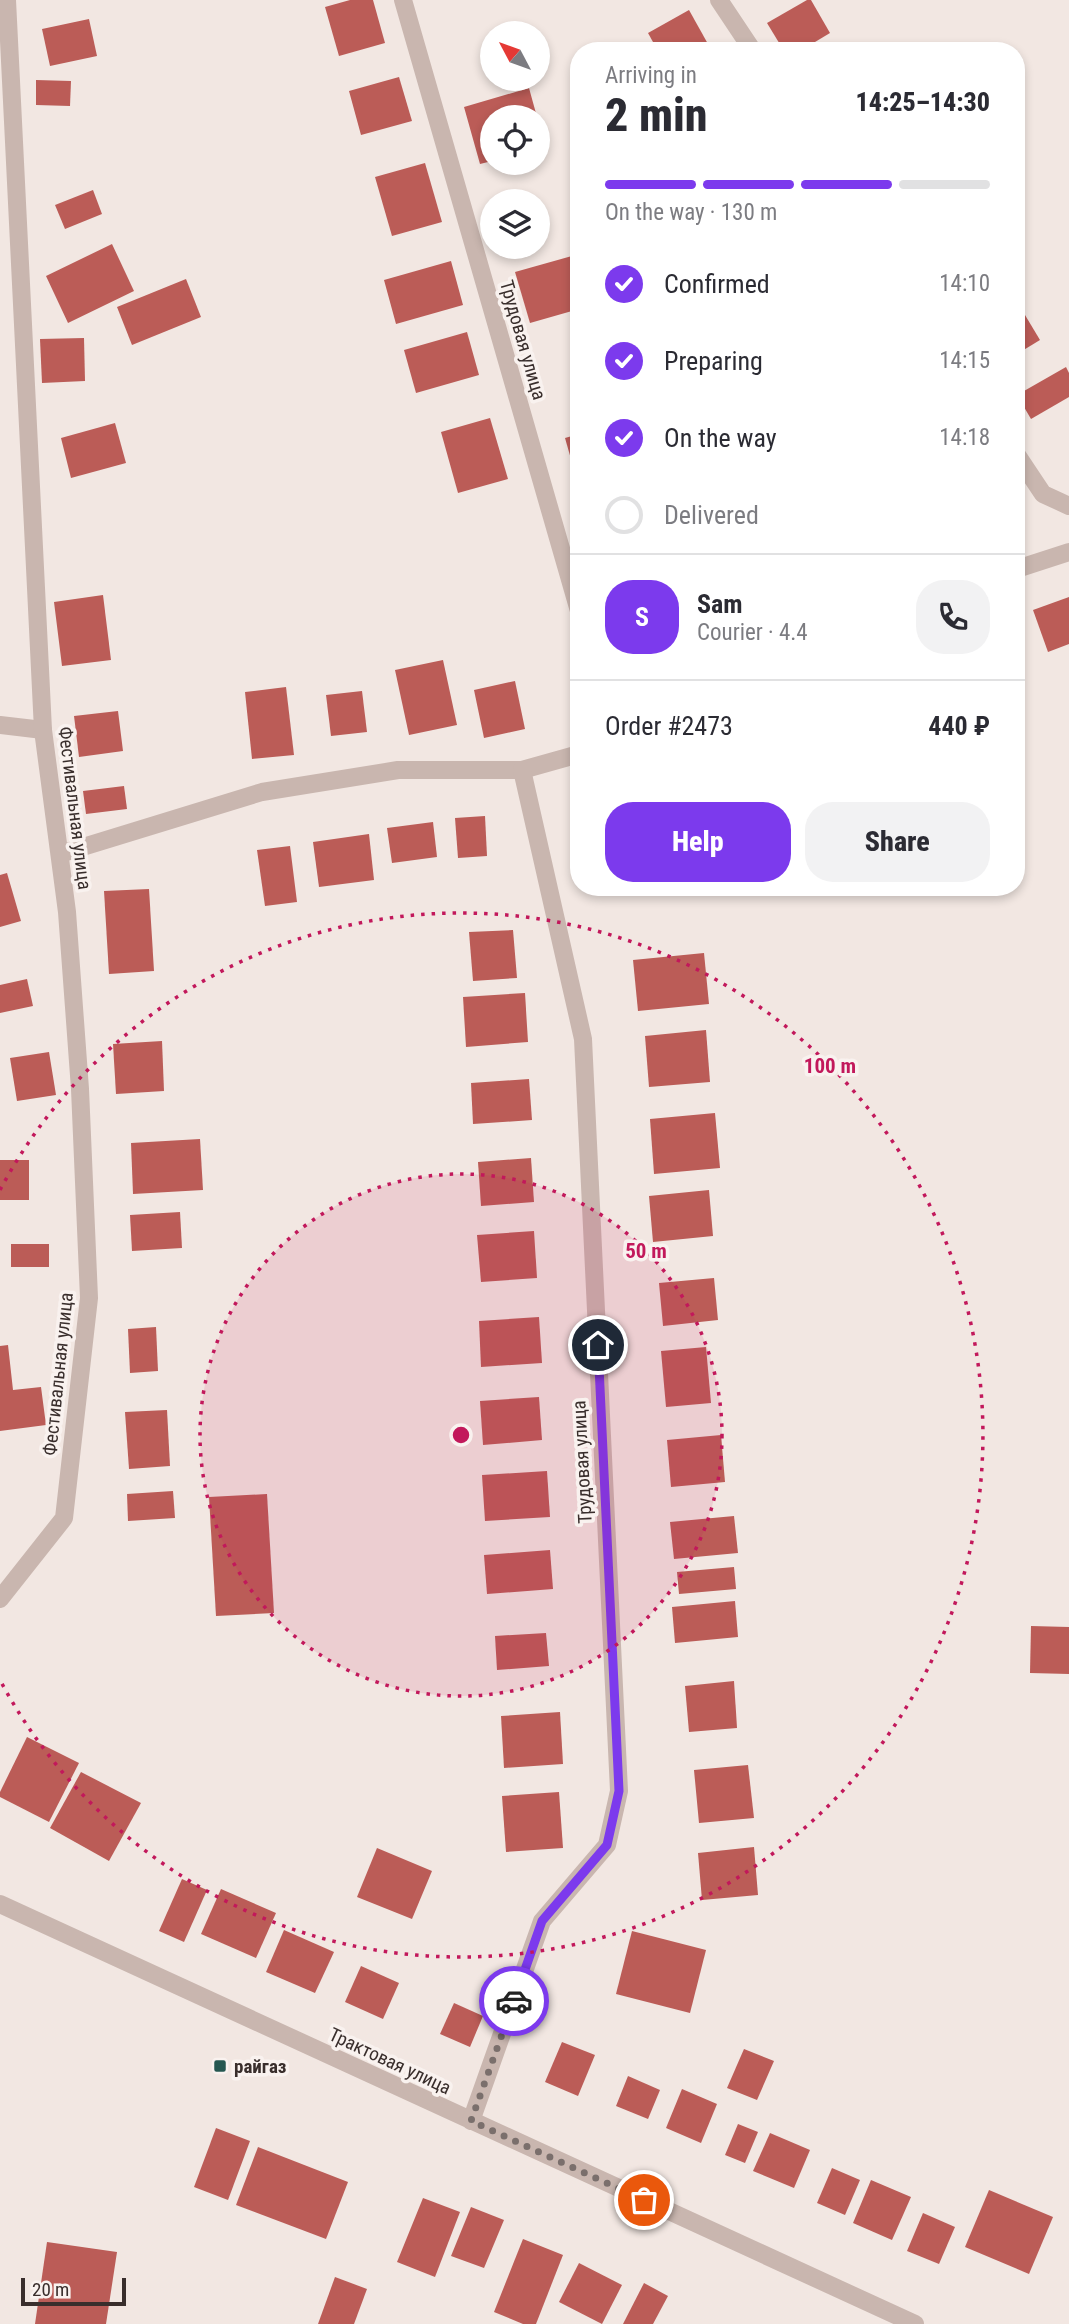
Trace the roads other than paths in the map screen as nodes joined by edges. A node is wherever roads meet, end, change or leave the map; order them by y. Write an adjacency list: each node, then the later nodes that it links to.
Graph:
1 (7, 0): 11 (street, Фестивальная улица)
2 (403, 0): 9 (street, Трудовая улица)
3 (719, 0): 4 (street)
4 (747, 42)
5 (1025, 467): 6 (street)
6 (1069, 506)
7 (1069, 552): 8 (street)
8 (1025, 566)
9 (570, 580)
10 (0, 725): 11 (street)
11 (43, 730): 14 (street, Фестивальная улица)
12 (570, 757): 13 (street)
13 (522, 770): 14 (street); 17 (street, Трудовая улица)
14 (60, 854): 15 (street, Фестивальная улица)
15 (0, 1599)
16 (0, 1904): 17 (street, Трактовая улица)
17 (471, 2121): 18 (street, Трактовая улица)
18 (915, 2324)

